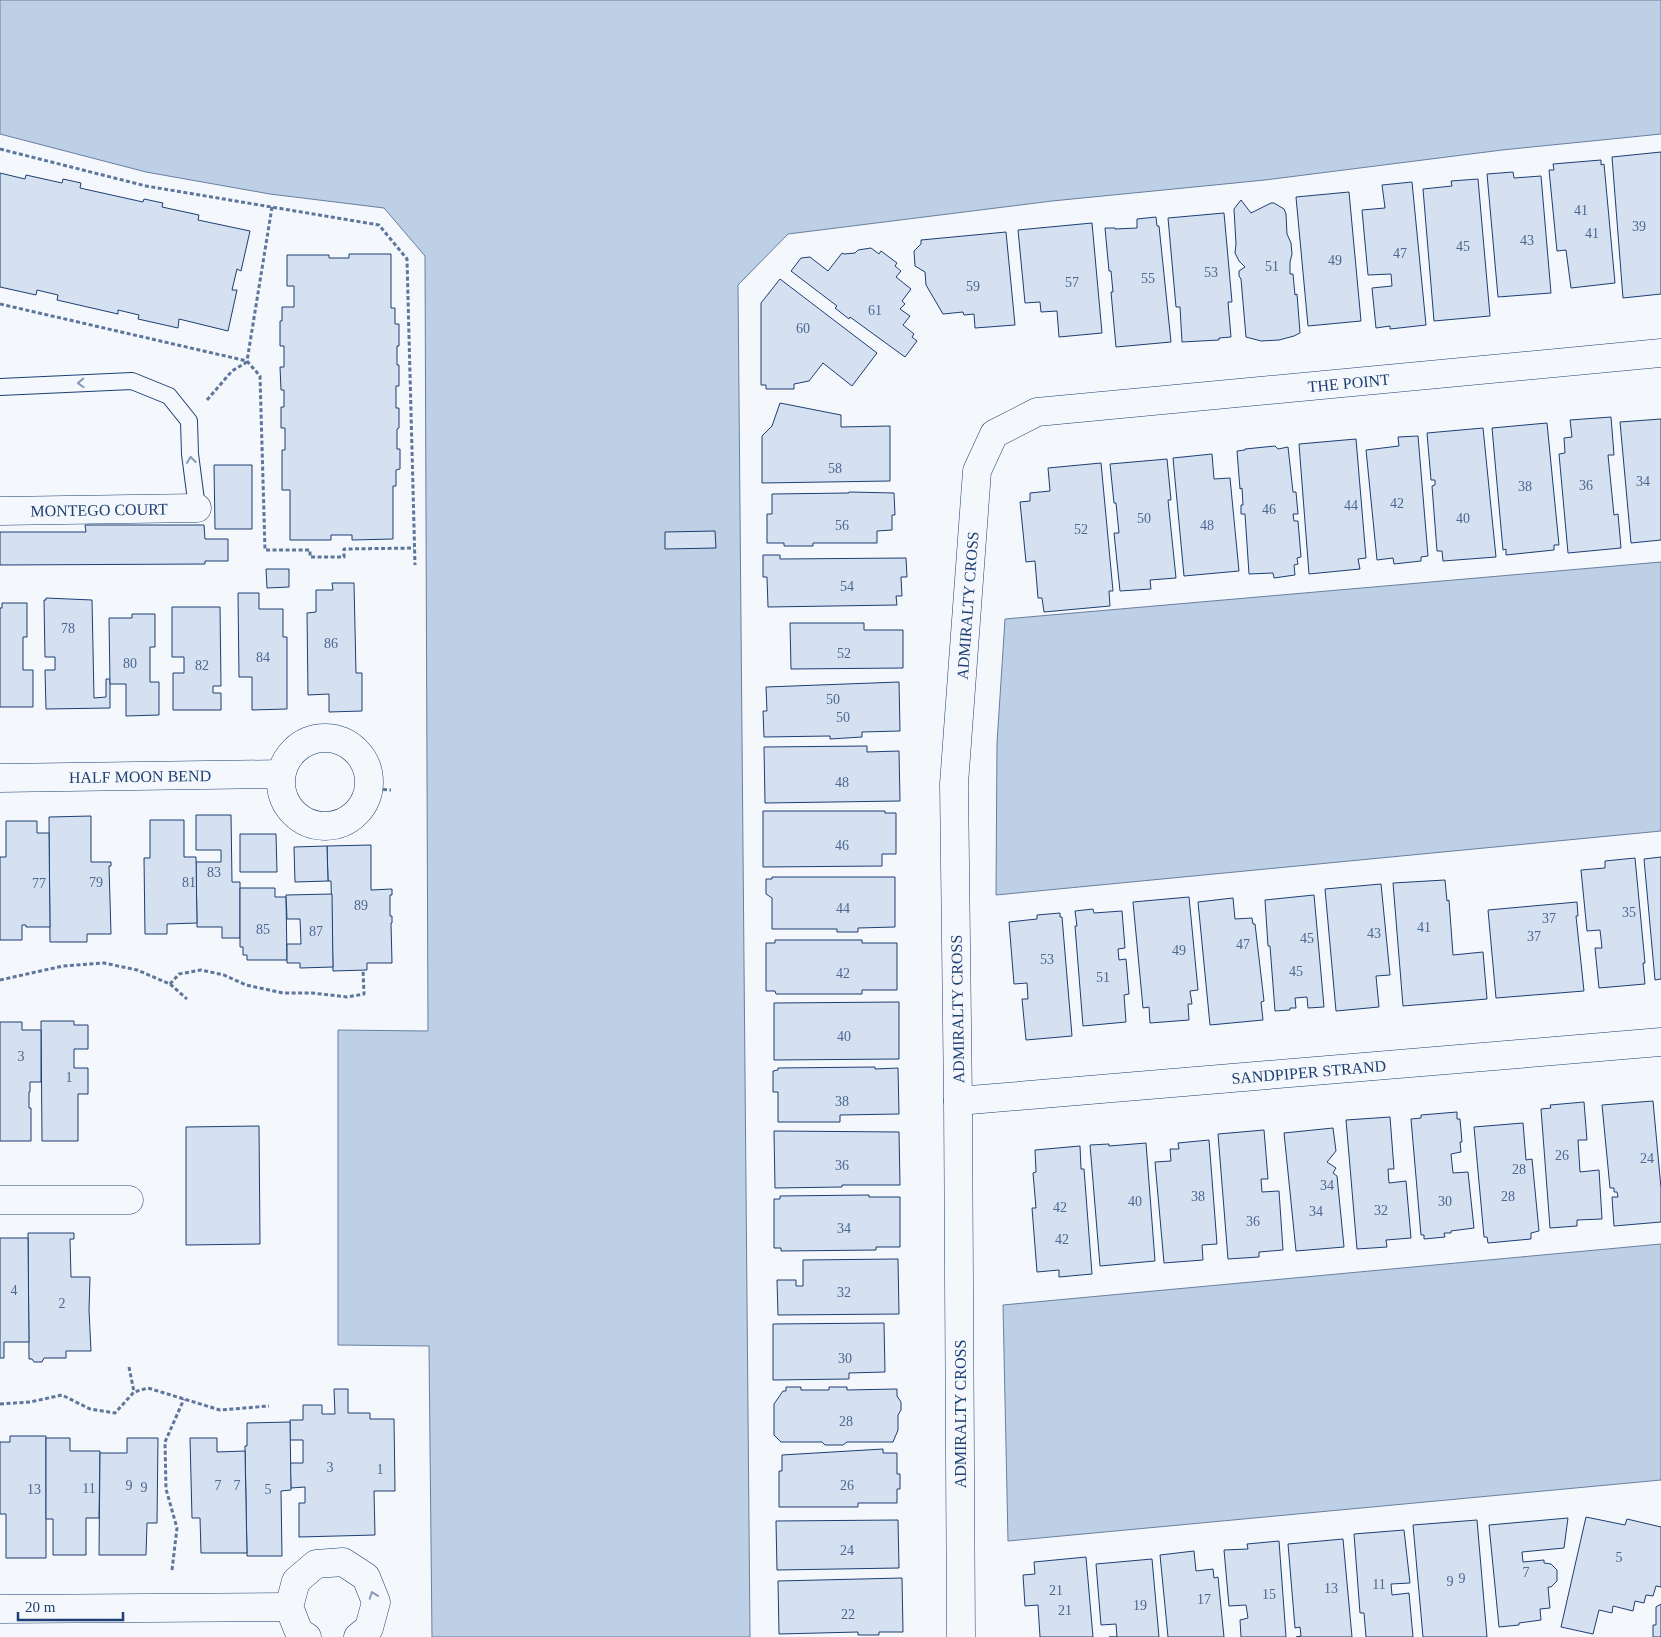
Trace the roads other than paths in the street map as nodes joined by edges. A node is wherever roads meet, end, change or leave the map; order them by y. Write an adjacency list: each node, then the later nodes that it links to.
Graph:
1 (1661, 353): 3 (street, THE POINT)
2 (0, 387): 4 (lane, one-way to 2)
3 (1037, 412): 9 (street, ADMIRALTY CROSS)
4 (197, 508): 5 (street, MONTEGO COURT)
5 (0, 510)
6 (281, 774): 6 (street); 7 (street, HALF MOON BEND)
7 (0, 778)
8 (1661, 1042): 9 (street, SANDPIPER STRAND)
9 (958, 1101): 16 (street, ADMIRALTY CROSS)
10 (0, 1200): 11 (street)
11 (130, 1200)
12 (289, 1607): 13 (street); 14 (street); 15 (street, one-way to 12)
13 (0, 1609)
14 (307, 1637)
15 (358, 1637)
16 (961, 1637)

